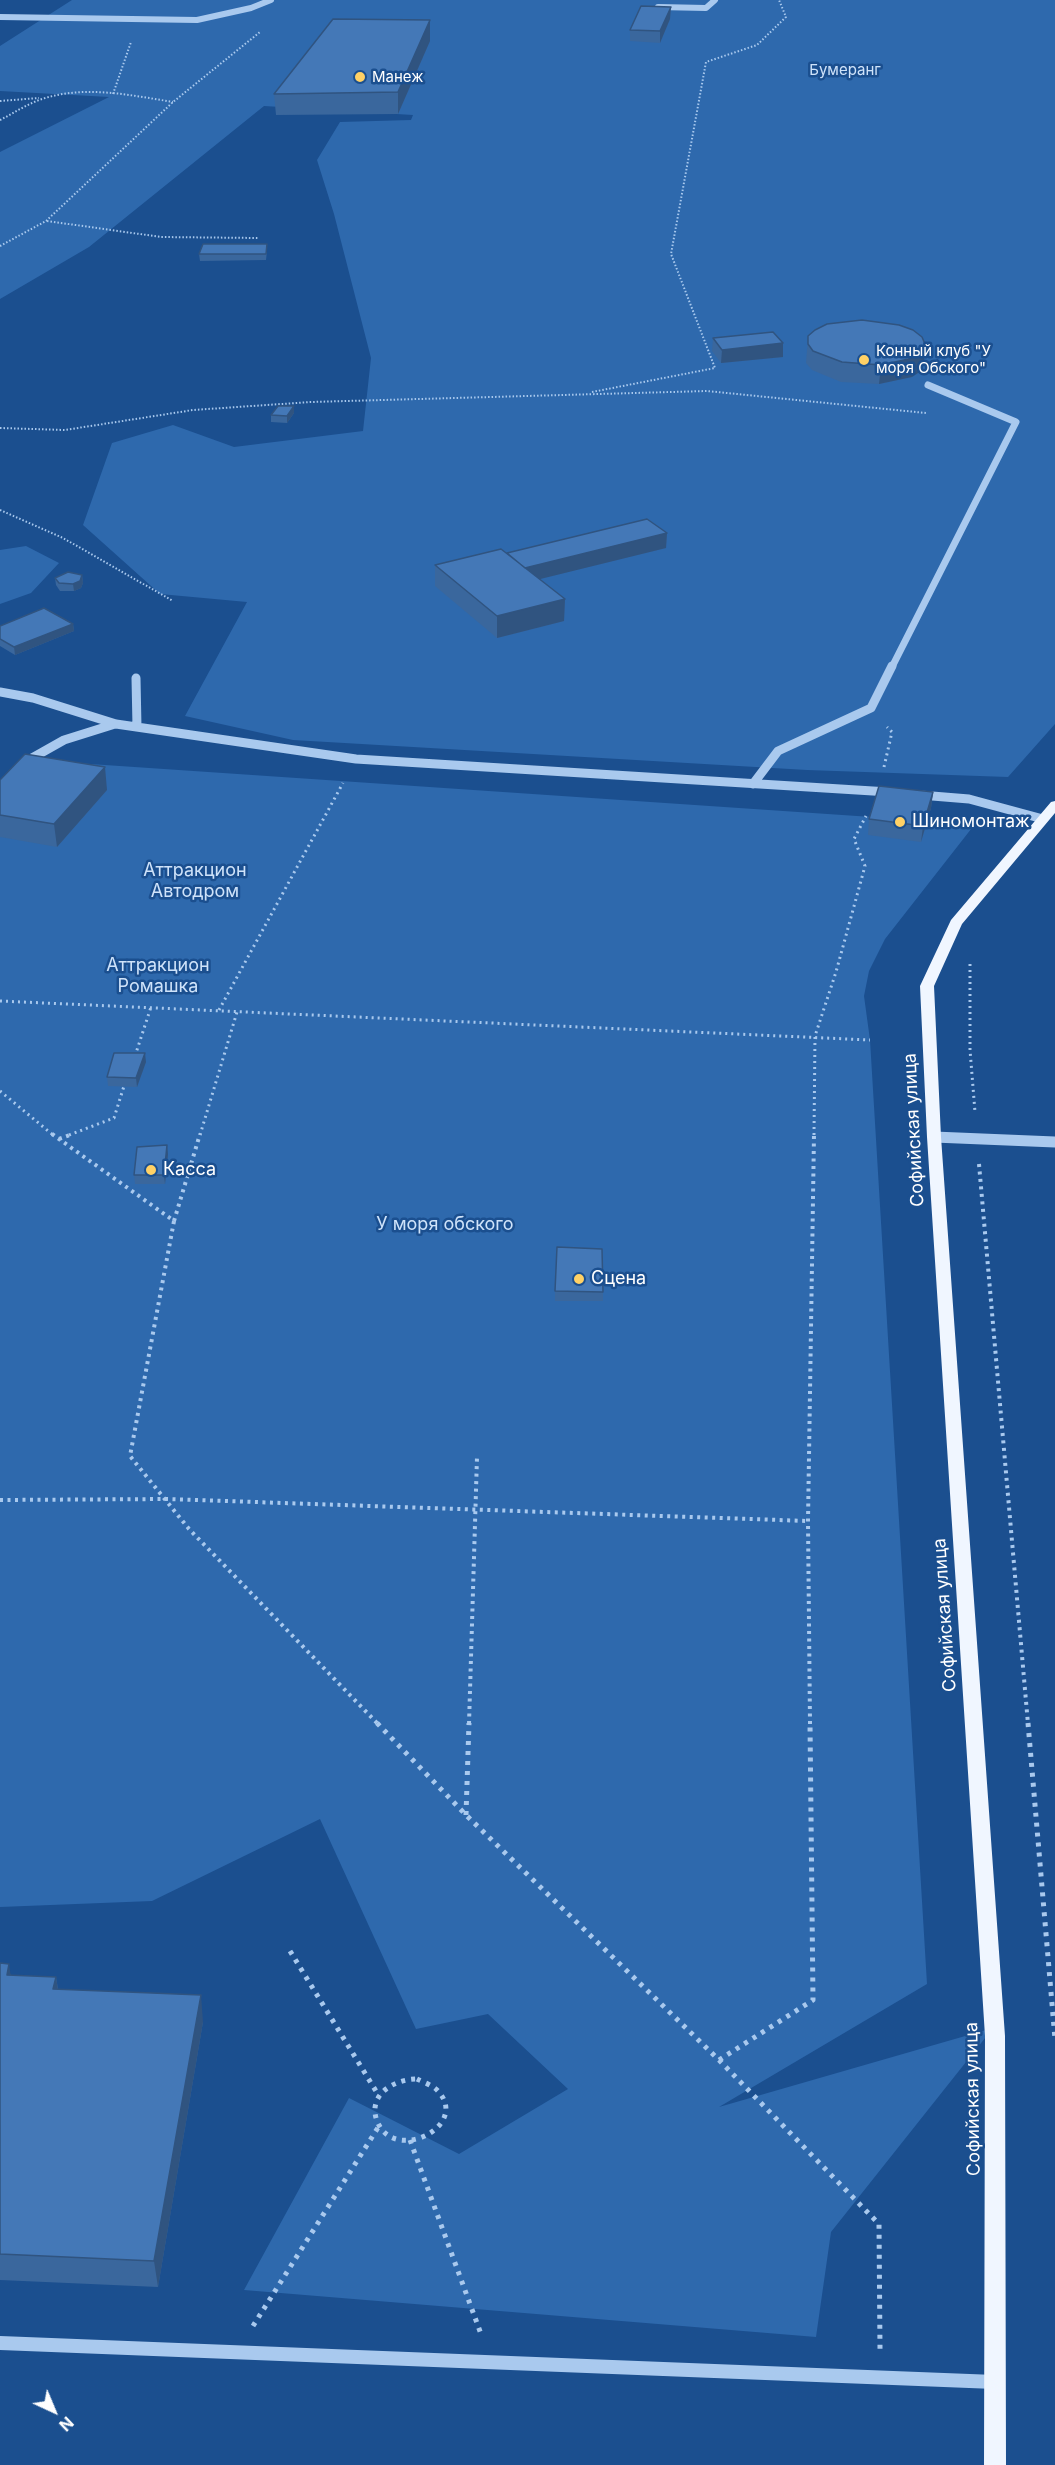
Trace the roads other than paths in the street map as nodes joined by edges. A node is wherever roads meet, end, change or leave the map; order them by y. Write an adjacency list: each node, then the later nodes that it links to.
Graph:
1 (271, 0): 4 (lane)
2 (715, 0): 3 (lane)
3 (658, 7)
4 (0, 17)
5 (928, 385): 11 (lane)
6 (136, 678): 9 (lane)
7 (0, 692): 8 (lane)
8 (116, 724): 9 (lane); 10 (lane)
9 (137, 727): 11 (lane)
10 (20, 768)
11 (753, 784): 12 (lane)
12 (901, 793)
13 (913, 794): 15 (lane)
14 (1055, 806): 15 (main road, Софийская улица)
15 (1043, 819): 16 (main road, Софийская улица)
16 (934, 1137): 17 (lane); 19 (main road, Софийская улица)
17 (1055, 1142)
18 (0, 2343): 19 (lane)
19 (995, 2382): 20 (main road, Софийская улица)
20 (995, 2465)

